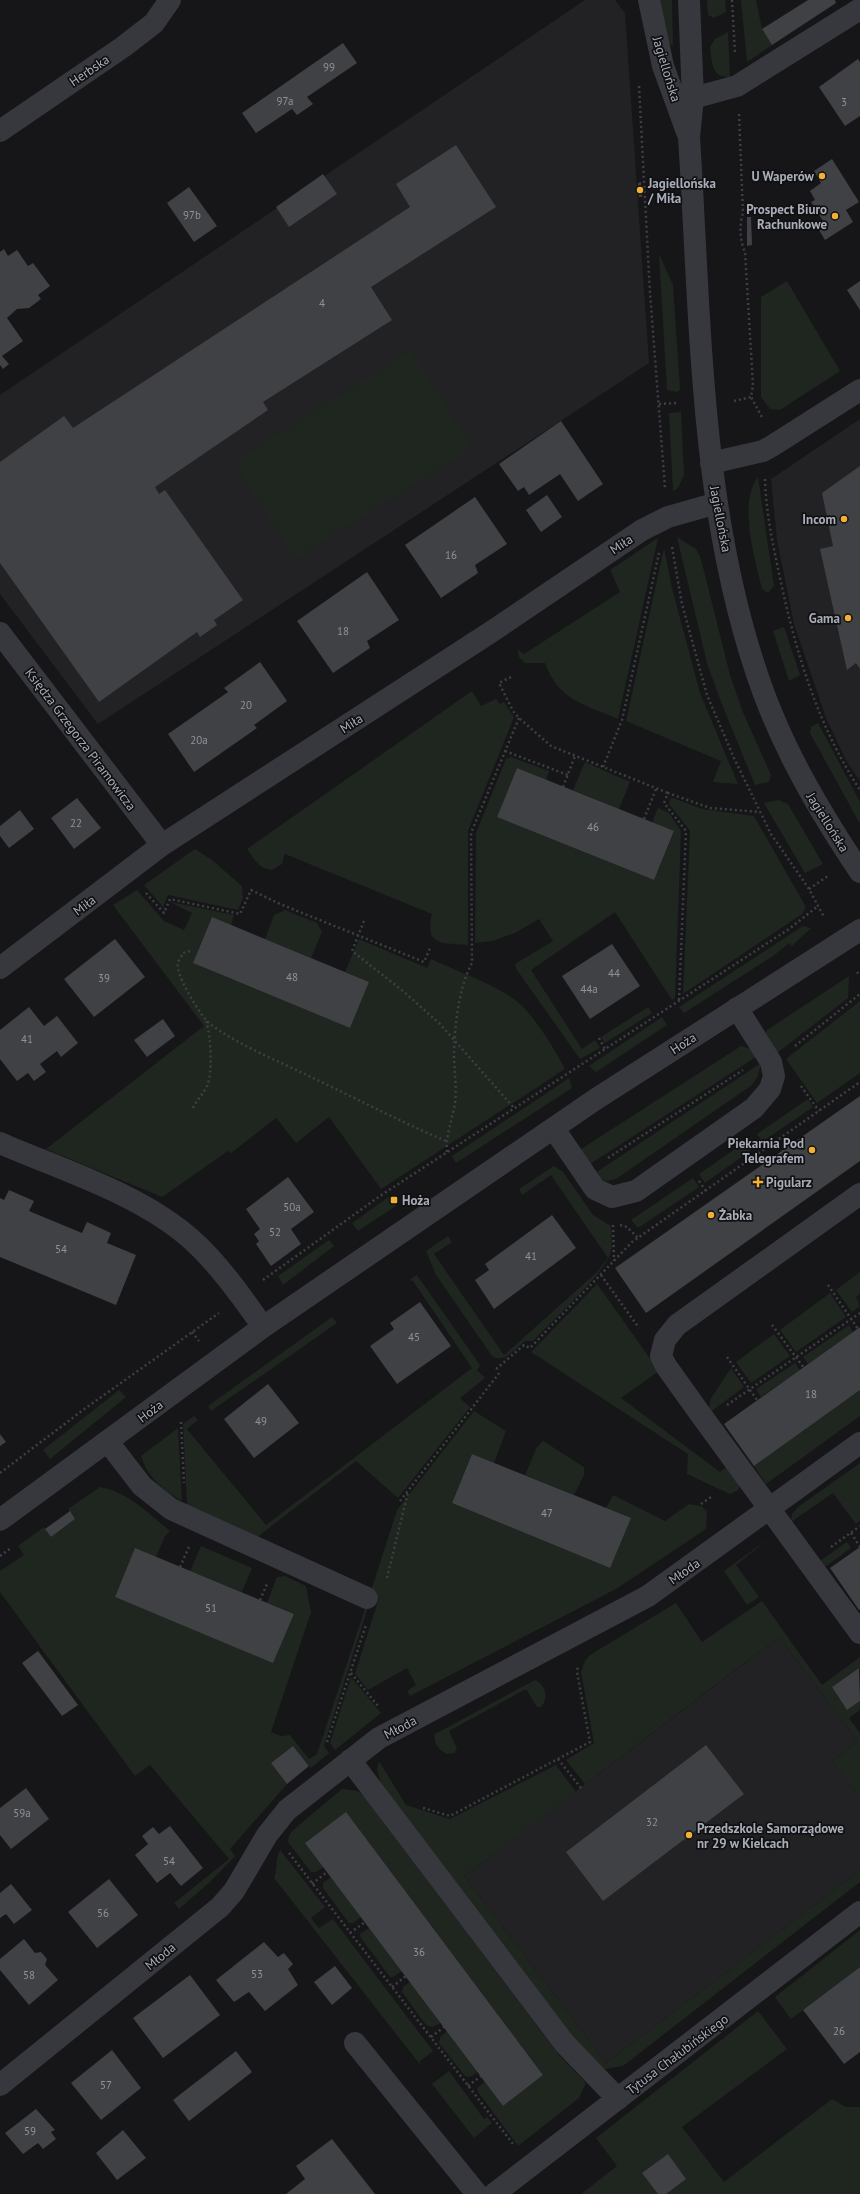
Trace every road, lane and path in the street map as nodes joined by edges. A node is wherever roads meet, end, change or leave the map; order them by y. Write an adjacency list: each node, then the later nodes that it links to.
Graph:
1 (170, 0): 9 (street, Herbska)
2 (649, 0): 10 (street, Jagiellońska)
3 (689, 0): 8 (street, Jagiellońska)
4 (732, 0): 7 (path)
5 (860, 9): 7 (street)
6 (638, 79): 15 (path)
7 (737, 86): 8 (street); 12 (path)
8 (693, 98): 10 (street, Jagiellońska)
9 (0, 131)
10 (689, 137): 17 (street, Jagiellońska)
11 (860, 390): 17 (street)
12 (751, 397): 13 (path); 16 (path)
13 (732, 401)
14 (681, 403): 15 (path)
15 (659, 404): 19 (path)
16 (769, 422)
17 (711, 463): 20 (street, Jagiellońska)
18 (765, 477): 32 (path)
19 (666, 496)
20 (717, 503): 36 (street, Miła); 38 (street, Jagiellońska)
21 (671, 541): 34 (path)
22 (660, 551): 28 (path)
23 (0, 633): 36 (street, Księdza Grzegorza Piramowicza)
24 (511, 677): 25 (path)
25 (519, 718): 26 (path); 27 (path)
26 (505, 752): 29 (path); 56 (path)
27 (575, 756): 28 (path); 29 (path)
28 (603, 767): 31 (path)
29 (568, 775): 30 (path)
30 (563, 787)
31 (656, 788): 33 (path); 35 (path)
32 (860, 790)
33 (668, 793): 34 (path); 52 (path)
34 (760, 812): 40 (path)
35 (644, 819)
36 (162, 845): 37 (street, Miła)
37 (127, 872): 45 (path); 48 (street, Miła)
38 (860, 872)
39 (831, 874): 40 (path)
40 (809, 889): 41 (path)
41 (818, 906): 42 (path); 52 (path)
42 (824, 917)
43 (364, 921): 45 (path)
44 (860, 930): 53 (street, Hoża)
45 (358, 936): 46 (path); 56 (path)
46 (431, 946)
47 (190, 951): 54 (path)
48 (0, 968)
49 (857, 972): 50 (path)
50 (860, 976)
51 (860, 994): 58 (path)
52 (679, 1001): 57 (path)
53 (737, 1008): 63 (street, Hoża); 63 (street)
54 (206, 1020): 61 (path); 65 (path)
55 (599, 1038): 57 (path)
56 (455, 1042): 62 (path); 65 (path)
57 (605, 1049): 62 (path)
58 (790, 1050)
59 (746, 1068): 69 (path)
60 (860, 1082): 67 (path)
61 (193, 1108)
62 (515, 1109): 68 (path)
63 (554, 1129): 83 (street, Hoża)
64 (754, 1136): 67 (path)
65 (446, 1141): 68 (path)
66 (0, 1143): 79 (street)
67 (764, 1150): 71 (path)
68 (448, 1152): 79 (path)
69 (603, 1162)
70 (696, 1176): 71 (path)
71 (706, 1191): 75 (path)
72 (860, 1194): 85 (street)
73 (609, 1221): 74 (path)
74 (613, 1223): 75 (path); 76 (path)
75 (638, 1238): 76 (path)
76 (614, 1262): 77 (path)
77 (601, 1276): 85 (path); 89 (path)
78 (828, 1285): 81 (path)
79 (242, 1296): 83 (street); 99 (path)
80 (860, 1313): 81 (path)
81 (851, 1319): 84 (path); 86 (path)
82 (772, 1325): 86 (path)
83 (263, 1327): 97 (street, Hoża)
84 (858, 1329)
85 (662, 1349): 94 (street)
86 (796, 1357): 88 (path); 91 (path)
87 (727, 1358): 91 (path)
88 (804, 1368)
89 (496, 1369)
90 (500, 1372): 100 (path)
91 (750, 1389): 92 (path); 94 (path)
92 (757, 1400)
93 (187, 1417): 95 (path)
94 (705, 1421): 104 (street)
95 (181, 1422): 96 (path); 105 (path)
96 (175, 1426)
97 (108, 1442): 105 (street); 106 (street, Hoża)
98 (860, 1443): 104 (street, Młoda)
99 (0, 1473)
100 (408, 1491): 102 (path); 117 (path)
101 (711, 1497): 103 (path)
102 (400, 1501)
103 (701, 1504)
104 (770, 1508): 113 (street); 124 (street, Młoda)
105 (185, 1517): 117 (street)
106 (0, 1520)
107 (860, 1526): 108 (path)
108 (851, 1533): 111 (path); 113 (path)
109 (13, 1546): 112 (path)
110 (189, 1547): 114 (path)
111 (860, 1547)
112 (0, 1556)
113 (809, 1562): 118 (street)
114 (180, 1567)
115 (268, 1582): 116 (path)
116 (260, 1600)
117 (371, 1600): 120 (path)
118 (860, 1633)
119 (579, 1661): 123 (path)
120 (350, 1672): 121 (path); 122 (path)
121 (380, 1709)
122 (326, 1745)
123 (558, 1759): 125 (path); 126 (path)
124 (350, 1760): 139 (street, Młoda); 141 (street)
125 (581, 1788)
126 (421, 1807)
127 (289, 1854): 129 (path)
128 (327, 1872): 129 (path)
129 (312, 1884): 132 (path)
130 (860, 1912): 141 (street, Tytusa Chałubińskiego)
131 (365, 1922): 132 (path)
132 (350, 1933): 134 (path)
133 (406, 1976): 134 (path)
134 (392, 1986): 136 (path)
135 (444, 2027): 136 (path)
136 (431, 2037): 140 (path)
137 (356, 2043): 143 (street)
138 (481, 2076): 140 (path)
139 (0, 2085)
140 (468, 2086): 142 (path)
141 (618, 2099): 144 (street, Tytusa Chałubińskiego)
142 (516, 2148)
143 (477, 2194)
144 (494, 2194)

